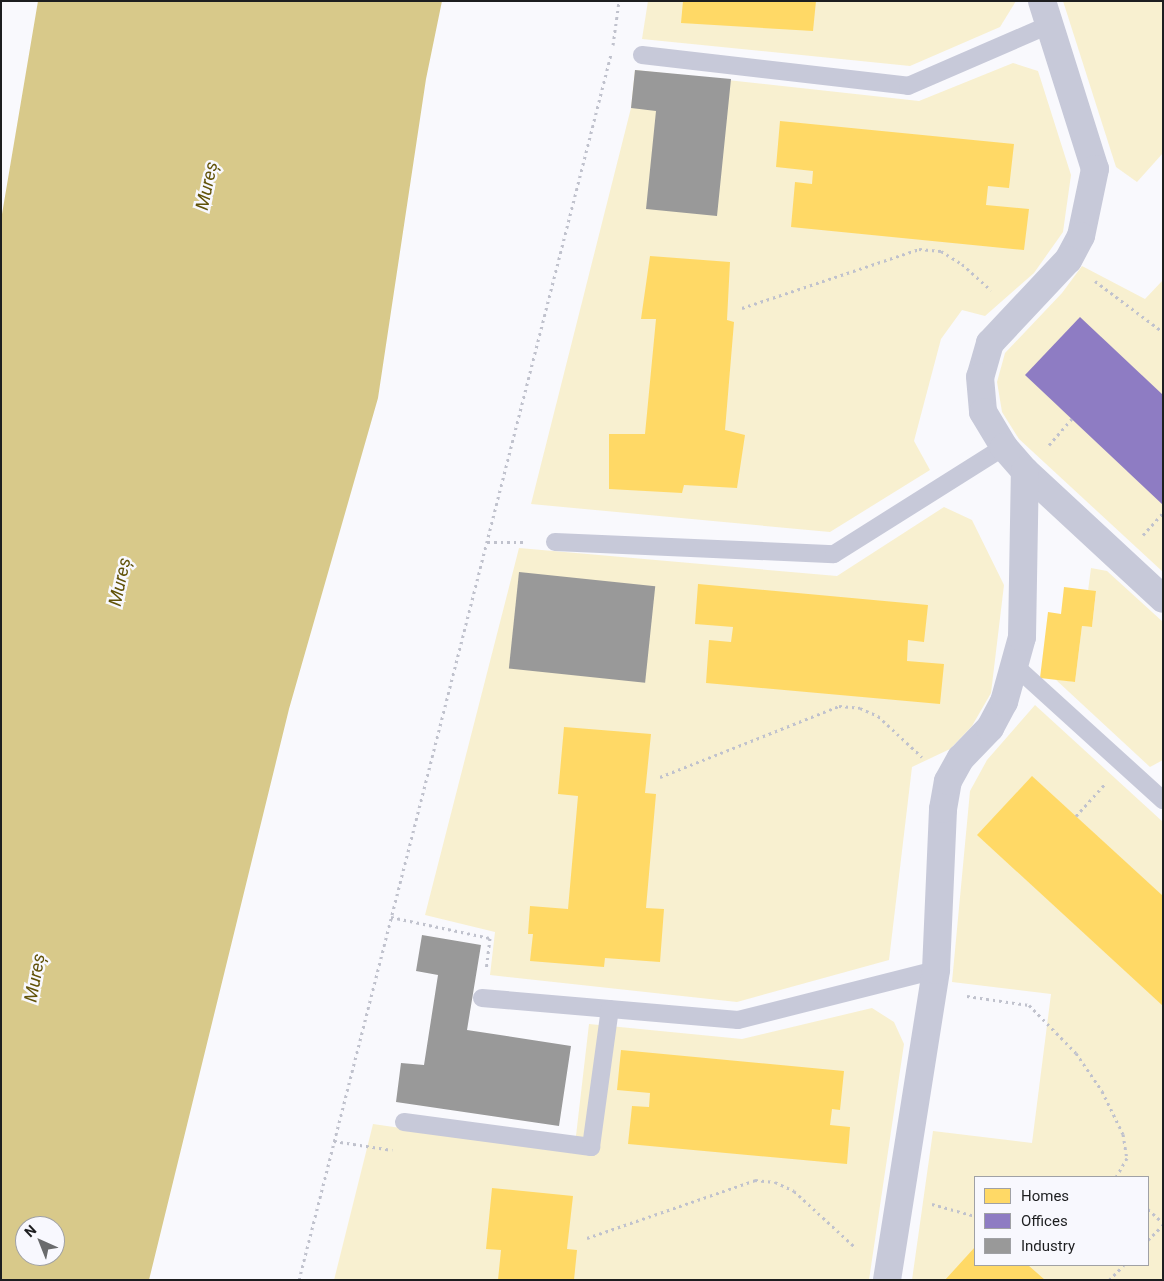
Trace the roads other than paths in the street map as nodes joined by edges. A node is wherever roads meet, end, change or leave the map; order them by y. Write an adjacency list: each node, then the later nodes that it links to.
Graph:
1 (1046, 13): 2 (lane); 3 (street)
2 (642, 55)
3 (1004, 447): 4 (street); 5 (lane)
4 (1025, 471): 6 (street); 7 (street)
5 (555, 542)
6 (1163, 599)
7 (1015, 666): 8 (lane); 9 (street)
8 (1163, 800)
9 (934, 980): 11 (lane); 13 (street)
10 (482, 998): 11 (lane)
11 (610, 1009): 12 (lane)
12 (404, 1122)
13 (886, 1278)

